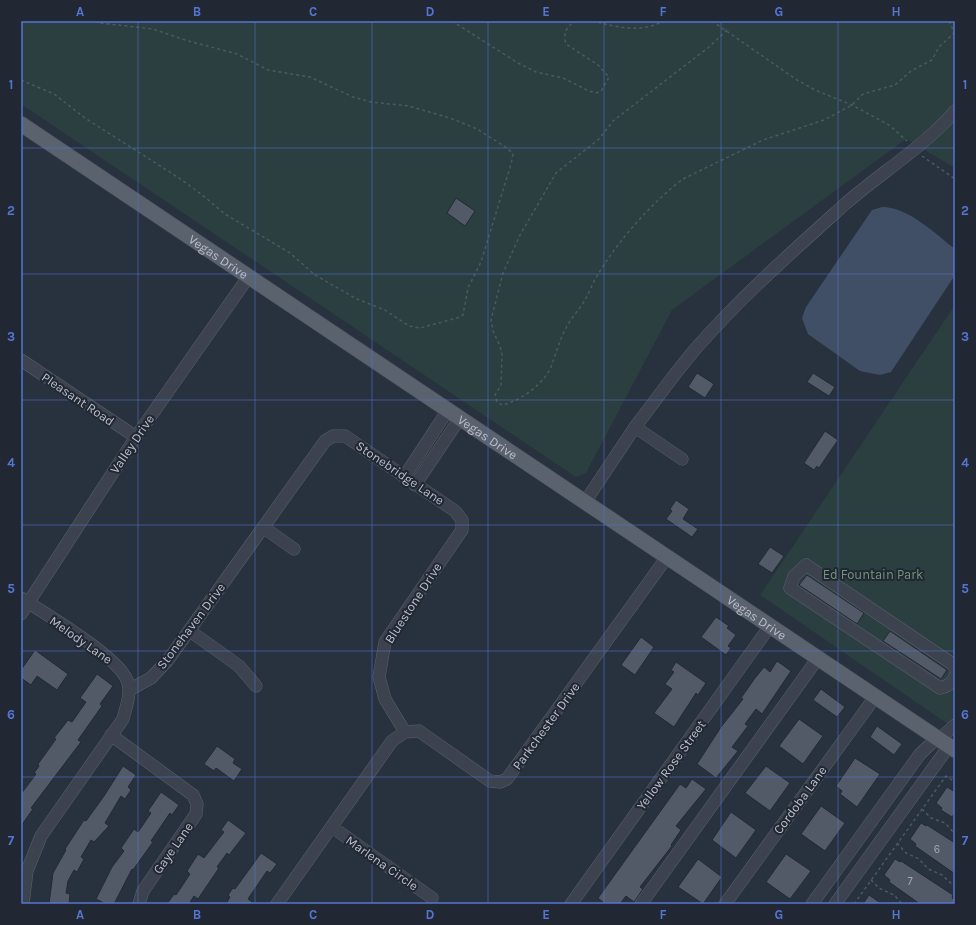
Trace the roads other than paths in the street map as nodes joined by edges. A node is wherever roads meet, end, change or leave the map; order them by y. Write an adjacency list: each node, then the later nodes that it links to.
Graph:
1 (955, 111): 6 (street)
2 (21, 124): 3 (main road, Vegas Drive)
3 (249, 276): 5 (main road, Vegas Drive); 8 (street, Valley Drive)
4 (21, 360): 8 (street, Pleasant Road)
5 (454, 414): 10 (street); 11 (street); 12 (main road, Vegas Drive)
6 (635, 427): 9 (street); 12 (street)
7 (333, 436): 10 (street, Stonebridge Lane); 14 (street, Stonehaven Drive)
8 (136, 437): 17 (street, Valley Drive)
9 (682, 459)
10 (404, 477): 11 (street, Stonebridge Lane)
11 (416, 485): 13 (street, Stonebridge Lane)
12 (585, 502): 16 (main road, Vegas Drive)
13 (462, 520): 28 (street, Bluestone Drive)
14 (263, 527): 15 (street); 20 (street, Stonehaven Drive)
15 (294, 549)
16 (667, 557): 19 (main road, Vegas Drive); 28 (street, Parkchester Drive)
17 (24, 600): 18 (street, Valley Drive); 25 (street, Melody Lane)
18 (21, 614)
19 (770, 626): 21 (main road, Vegas Drive); 37 (street, Yellow Rose Street)
20 (190, 631): 24 (street); 25 (street, Stonehaven Drive)
21 (818, 658): 26 (main road, Vegas Drive); 38 (street)
22 (955, 668): 23 (street)
23 (954, 679)
24 (256, 686)
25 (129, 690): 29 (street)
26 (875, 697): 30 (main road, Vegas Drive); 39 (street, Cordoba Lane)
27 (955, 725): 30 (street)
28 (405, 732): 32 (street)
29 (111, 735): 34 (street); 35 (street, Gaye Lane)
30 (937, 738): 31 (main road, Vegas Drive); 40 (street)
31 (952, 748): 41 (street)
32 (332, 827): 33 (street, Marlena Circle); 36 (street)
33 (432, 898)
34 (23, 904)
35 (139, 904)
36 (277, 904)
37 (571, 904)
38 (641, 904)
39 (725, 904)
40 (812, 904)
41 (835, 904)

